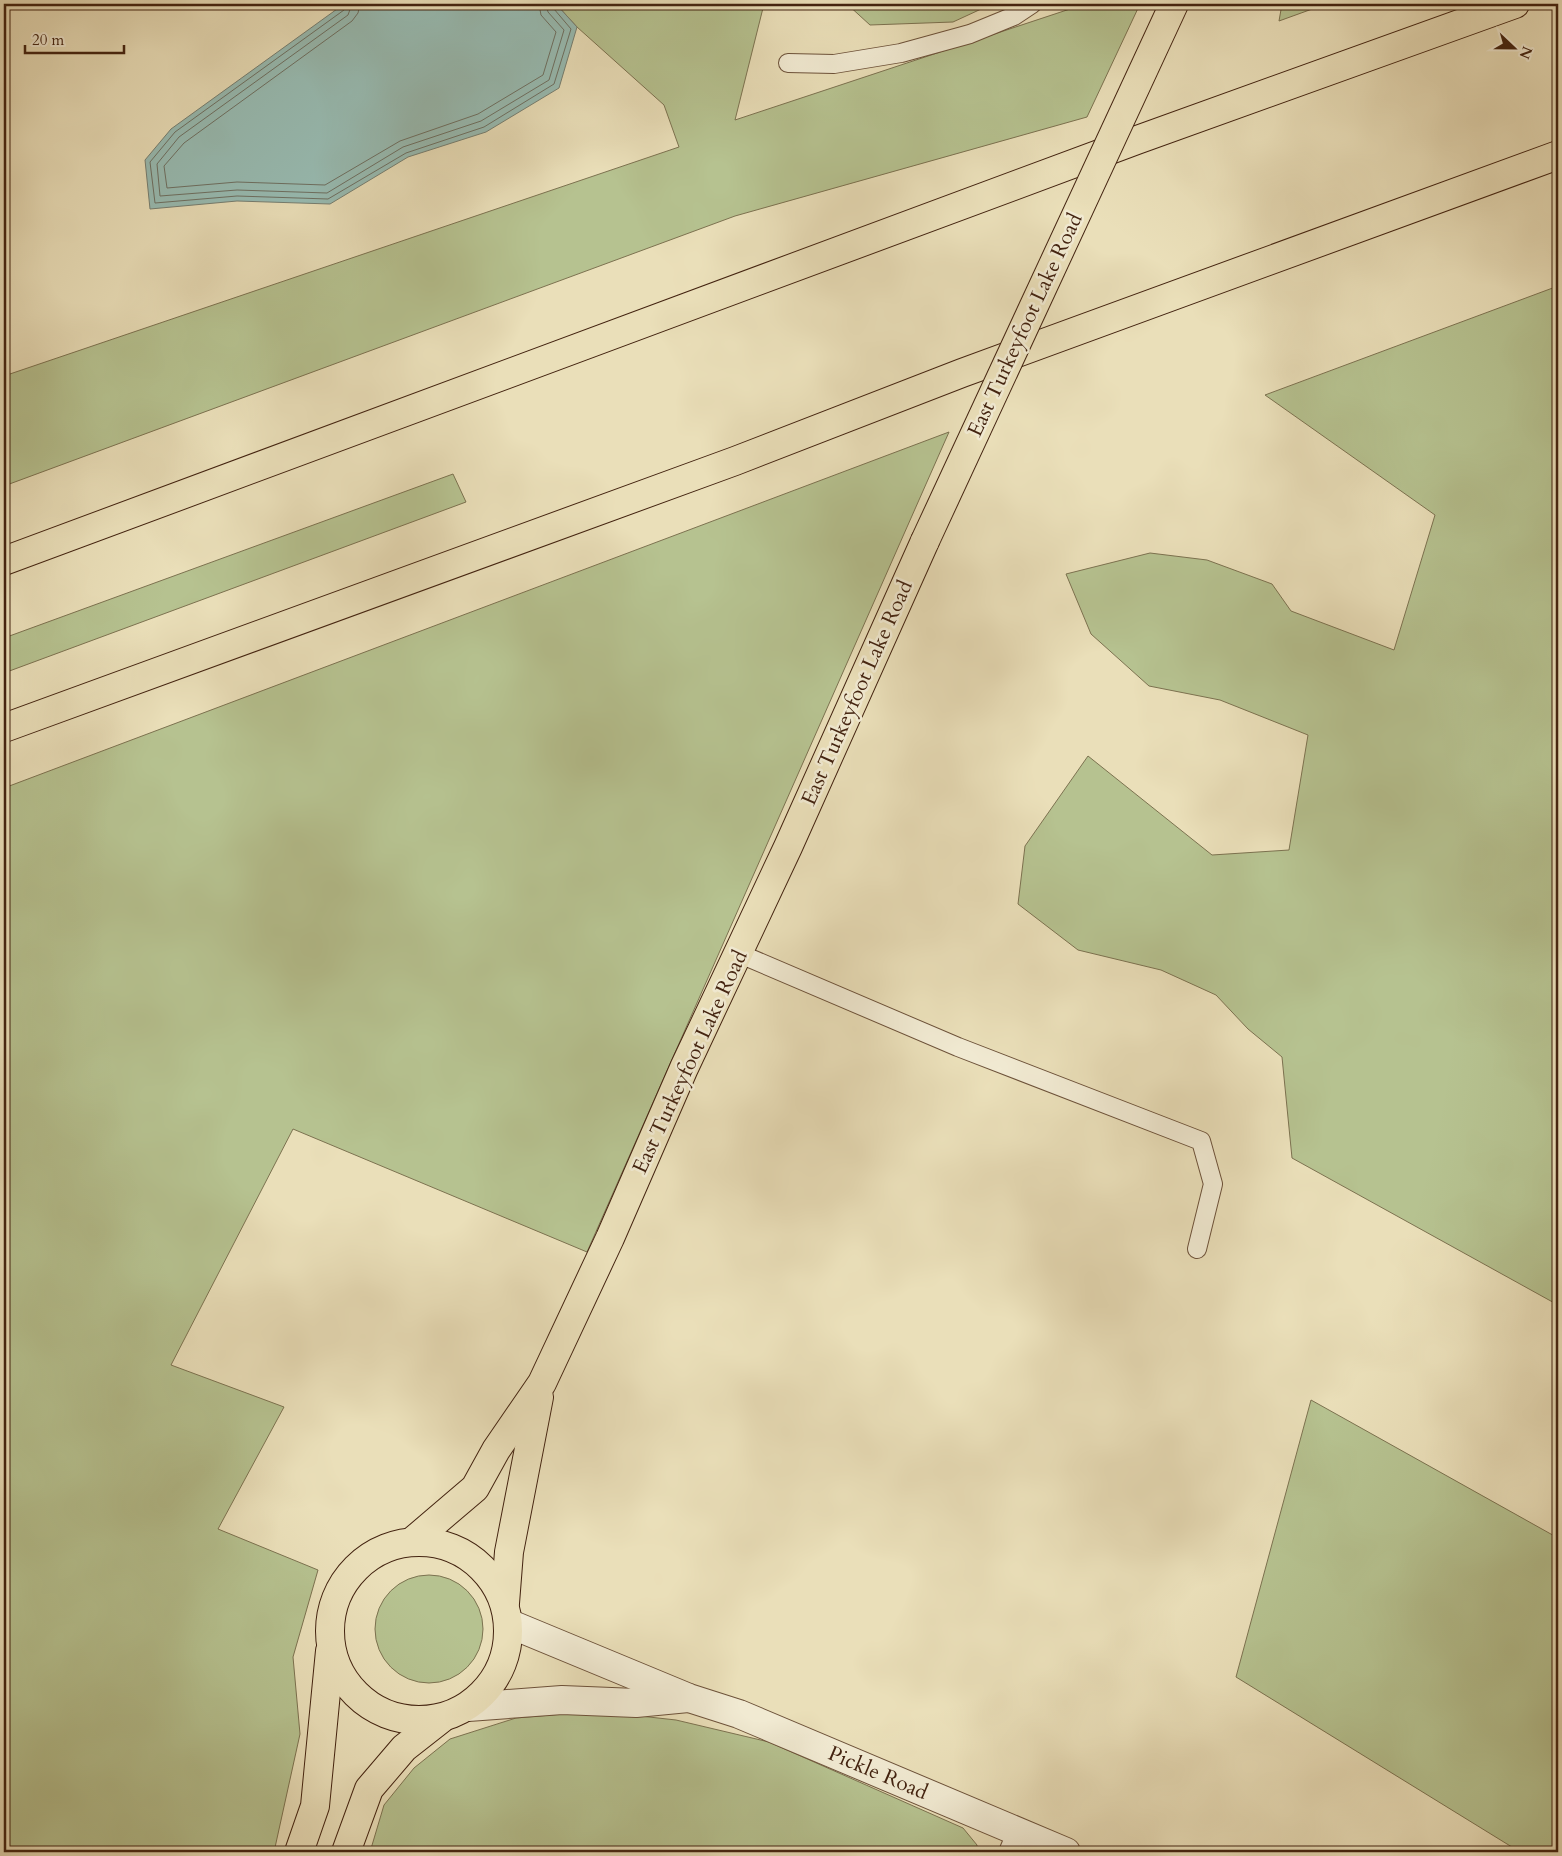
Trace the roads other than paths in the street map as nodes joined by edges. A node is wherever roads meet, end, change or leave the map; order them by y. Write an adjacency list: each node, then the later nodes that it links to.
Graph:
1 (1032, 4): 4 (lane)
2 (1174, 4): 8 (main road, East Turkeyfoot Lake Road, bridge)
3 (1515, 4): 6 (main road)
4 (788, 63)
5 (1558, 155): 7 (main road)
6 (4, 561)
7 (4, 728)
8 (740, 954): 9 (lane); 10 (main road, East Turkeyfoot Lake Road)
9 (1197, 1249)
10 (542, 1383): 11 (main road, East Turkeyfoot Lake Road); 12 (main road, East Turkeyfoot Lake Road)
11 (414, 1540): 12 (main road); 13 (main road)
12 (507, 1613): 14 (street, Pickle Road); 15 (main road, East Turkeyfoot Lake Road)
13 (330, 1645): 16 (main road); 18 (main road)
14 (689, 1698): 15 (street, Pickle Road); 17 (street, Pickle Road)
15 (468, 1707): 16 (main road)
16 (441, 1718): 19 (main road)
17 (1012, 1842): 20 (street, Pickle Road)
18 (299, 1852)
19 (346, 1852)
20 (1066, 1852)

